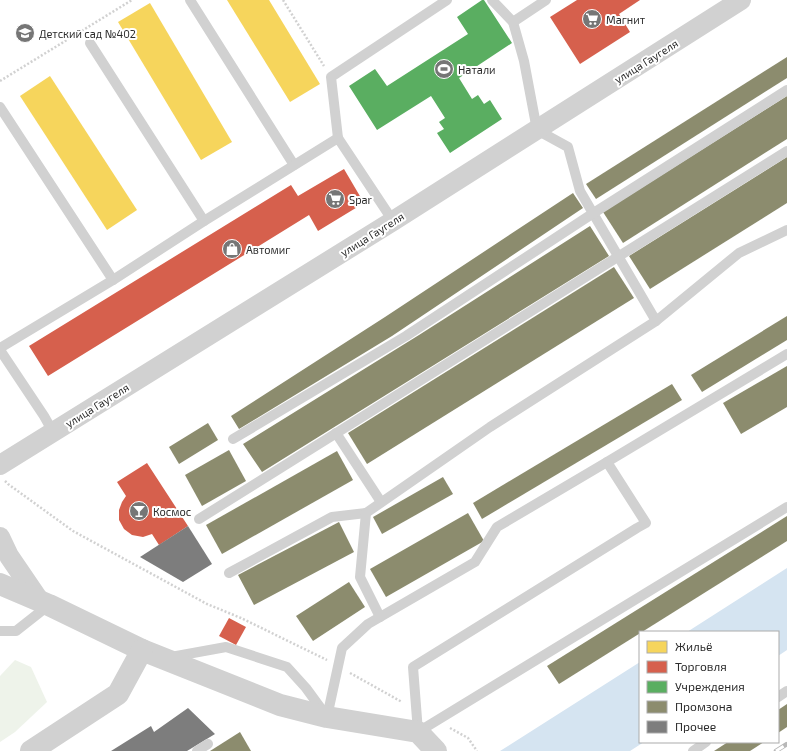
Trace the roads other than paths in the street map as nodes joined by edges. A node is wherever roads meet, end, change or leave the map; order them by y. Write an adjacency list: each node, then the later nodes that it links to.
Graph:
1 (190, 0): 13 (lane)
2 (447, 0): 11 (lane)
3 (492, 0): 6 (lane)
4 (546, 0): 6 (lane)
5 (742, 0): 10 (street, улица Гаугеля)
6 (513, 22): 10 (lane)
7 (90, 43): 15 (lane)
8 (787, 90): 14 (lane)
9 (0, 107): 19 (lane)
10 (537, 130): 14 (lane); 16 (street, улица Гаугеля)
11 (338, 138): 13 (lane); 16 (lane)
12 (787, 151): 18 (lane)
13 (294, 165): 15 (lane)
14 (592, 214): 18 (lane); 25 (lane)
15 (204, 221): 19 (lane)
16 (393, 221): 23 (street, улица Гаугеля)
17 (787, 230): 20 (lane)
18 (618, 256): 20 (lane); 24 (lane)
19 (113, 280): 21 (lane)
20 (656, 321): 28 (lane)
21 (0, 349): 23 (lane)
22 (787, 354): 26 (lane)
23 (53, 432): 27 (street, улица Гаугеля)
24 (336, 433): 28 (lane); 31 (lane)
25 (233, 439)
26 (606, 462): 36 (lane); 41 (lane)
27 (2, 472)
28 (382, 502): 30 (lane)
29 (787, 507): 41 (lane)
30 (366, 513): 33 (lane); 36 (lane)
31 (199, 519)
32 (0, 537): 35 (street)
33 (229, 573)
34 (0, 584): 35 (street)
35 (44, 602): 37 (lane); 38 (street)
36 (380, 617): 40 (lane)
37 (0, 631)
38 (142, 650): 39 (street); 44 (street)
39 (164, 658): 40 (street); 40 (lane)
40 (327, 717): 41 (street)
41 (418, 732): 46 (street)
42 (705, 743): 47 (lane)
43 (208, 744): 45 (lane)
44 (31, 751)
45 (197, 751)
46 (436, 751)
47 (693, 751)

